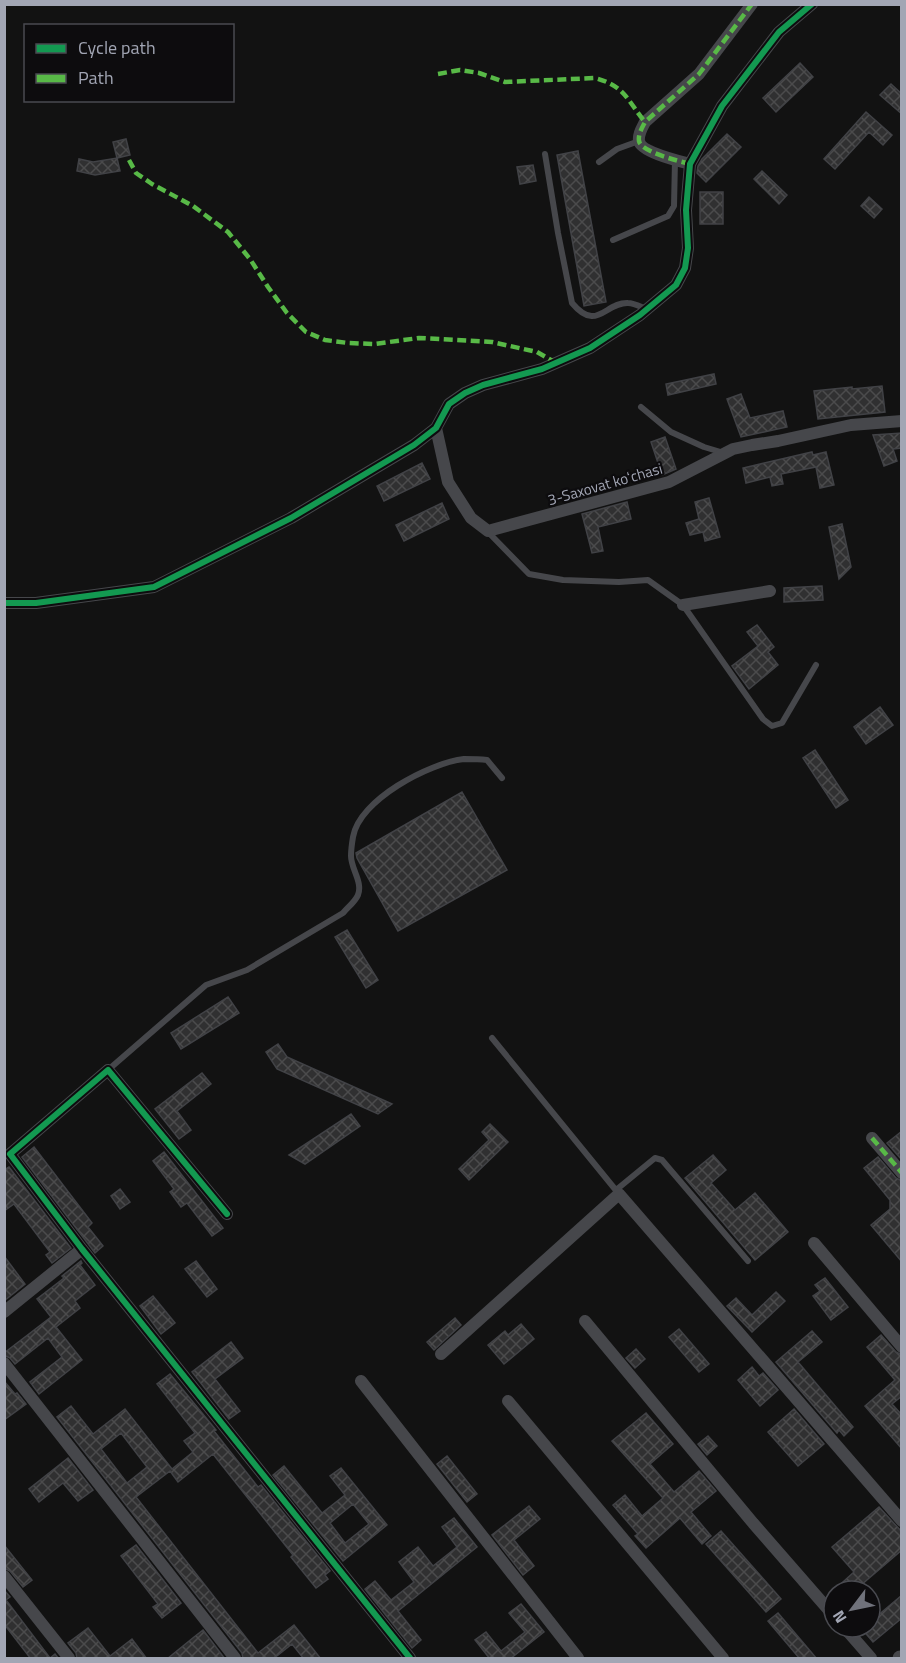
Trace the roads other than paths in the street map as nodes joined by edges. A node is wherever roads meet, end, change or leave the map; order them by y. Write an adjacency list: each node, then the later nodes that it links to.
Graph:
1 (752, 4): 3 (street)
2 (812, 4): 7 (street)
3 (639, 141): 5 (street); 6 (lane)
4 (545, 154): 9 (lane)
5 (675, 159): 7 (street); 8 (lane)
6 (599, 162)
7 (690, 164): 9 (street)
8 (613, 240)
9 (647, 309): 12 (street)
10 (642, 407): 13 (lane)
11 (902, 421): 13 (street, 3-Saxovat koʻchasi)
12 (436, 428): 14 (street); 16 (street)
13 (725, 453): 14 (street, 3-Saxovat koʻchasi)
14 (488, 531): 17 (lane)
15 (770, 591): 17 (street)
16 (4, 603)
17 (682, 605): 18 (lane)
18 (816, 665)
19 (502, 778): 21 (lane)
20 (492, 1038): 24 (lane)
21 (108, 1070): 25 (street); 27 (street)
22 (872, 1138): 23 (street)
23 (902, 1173)
24 (617, 1192): 28 (lane); 32 (street); 36 (street)
25 (227, 1214)
26 (814, 1242): 31 (street)
27 (82, 1249): 29 (street); 42 (street)
28 (748, 1261)
29 (4, 1312)
30 (585, 1321): 38 (street)
31 (902, 1347)
32 (441, 1354)
33 (4, 1363): 41 (street)
34 (361, 1381): 43 (street)
35 (508, 1401): 44 (street)
36 (902, 1521)
37 (4, 1576): 40 (street)
38 (822, 1602)
39 (854, 1639): 45 (street)
40 (69, 1659)
41 (235, 1659)
42 (410, 1659)
43 (578, 1659)
44 (723, 1659)
45 (871, 1659)

